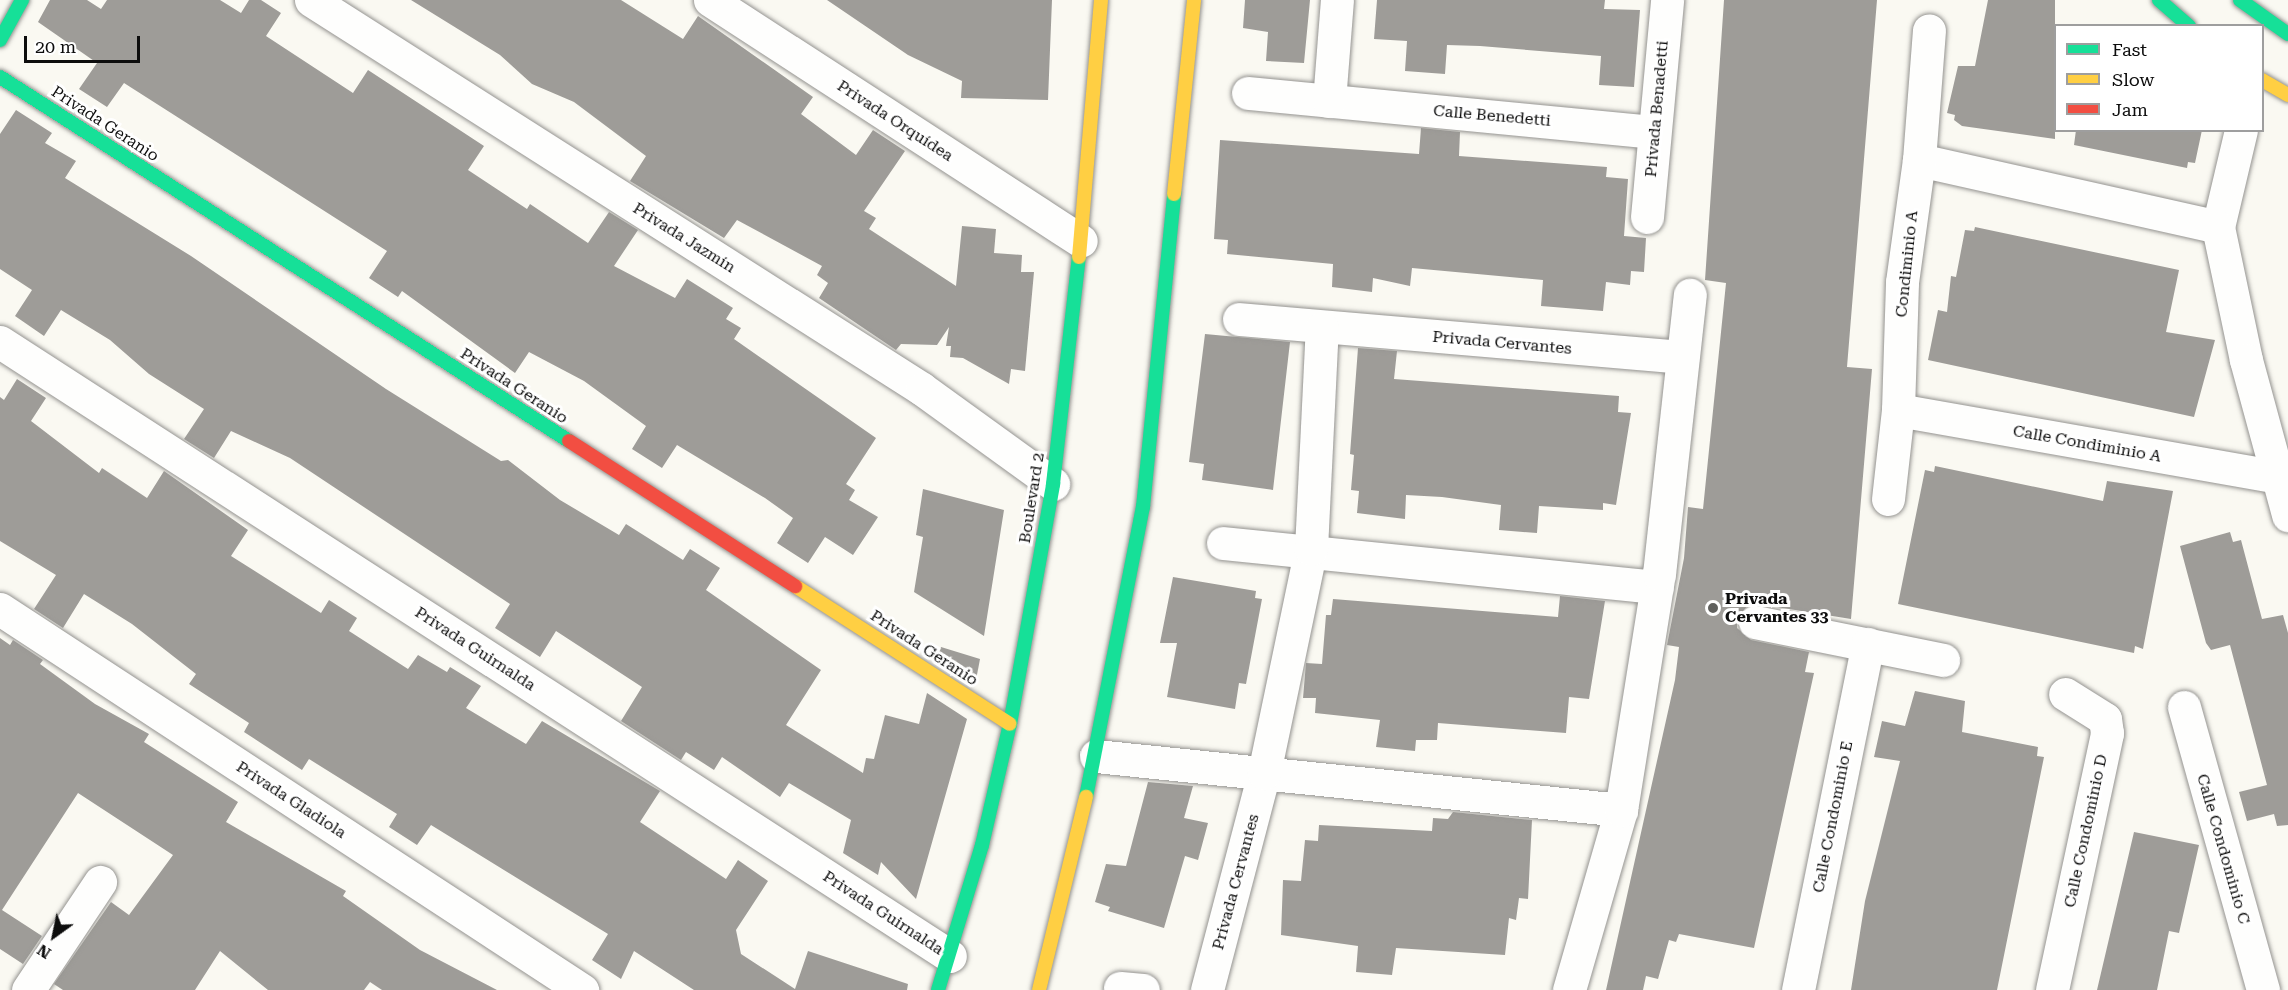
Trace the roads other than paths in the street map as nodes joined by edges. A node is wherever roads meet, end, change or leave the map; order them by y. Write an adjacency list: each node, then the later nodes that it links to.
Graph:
1 (22, 0): 13 (main road)
2 (310, 0): 32 (street, Privada Jazmín)
3 (710, 0): 24 (street, Privada Orquídea)
4 (1101, 0): 24 (main road, Boulevard 2)
5 (1194, 0): 45 (main road)
6 (1337, 0): 18 (street)
7 (1667, 0): 19 (street, Privada Benadetti)
8 (2159, 0): 10 (main road)
9 (2240, 0): 12 (main road)
10 (2187, 24)
11 (1929, 30): 21 (street, Condiminio A)
12 (2288, 34)
13 (0, 40)
14 (0, 77): 44 (main road, Privada Geranio)
15 (2264, 81): 17 (main road)
16 (1248, 93): 18 (street, Calle Benedetti)
17 (2288, 95)
18 (1329, 101): 19 (street, Calle Benedetti)
19 (1654, 132): 22 (street, Privada Benadetti)
20 (2241, 132): 23 (street)
21 (1919, 160): 23 (street); 30 (street, Condiminio A)
22 (1647, 217)
23 (2218, 227): 31 (street)
24 (1081, 241): 32 (main road, Boulevard 2)
25 (1690, 295): 29 (street)
26 (1239, 320): 27 (street, Privada Cervantes)
27 (1322, 328): 29 (street, Privada Cervantes); 36 (street, Privada Cervantes)
28 (0, 342): 49 (street, Privada Guirnalda)
29 (1682, 357): 37 (street)
30 (1898, 410): 31 (street, Calle Condiminio A); 33 (street, Condiminio A)
31 (2277, 477): 34 (street)
32 (1053, 484): 44 (main road, Boulevard 2)
33 (1888, 499)
34 (2288, 515)
35 (1223, 543): 36 (street)
36 (1311, 549): 37 (street); 46 (street, Privada Cervantes)
37 (1657, 587): 47 (street)
38 (0, 609): 51 (street, Privada Gladiola)
39 (1755, 622): 40 (street)
40 (1868, 644): 41 (street); 56 (street, Calle Condominio E)
41 (1943, 660)
42 (2065, 694): 57 (street, Calle Condominio D)
43 (2184, 707): 58 (street, Calle Condominio C)
44 (1010, 724): 49 (main road, Boulevard 2)
45 (1096, 756): 46 (street); 53 (main road)
46 (1264, 774): 47 (street); 54 (street, Privada Cervantes)
47 (1621, 810): 55 (street)
48 (100, 882): 50 (street)
49 (950, 956): 52 (main road, Boulevard 2)
50 (28, 990)
51 (582, 990)
52 (938, 990)
53 (1039, 990)
54 (1207, 990)
55 (1569, 990)
56 (1798, 990)
57 (2052, 990)
58 (2263, 990)

